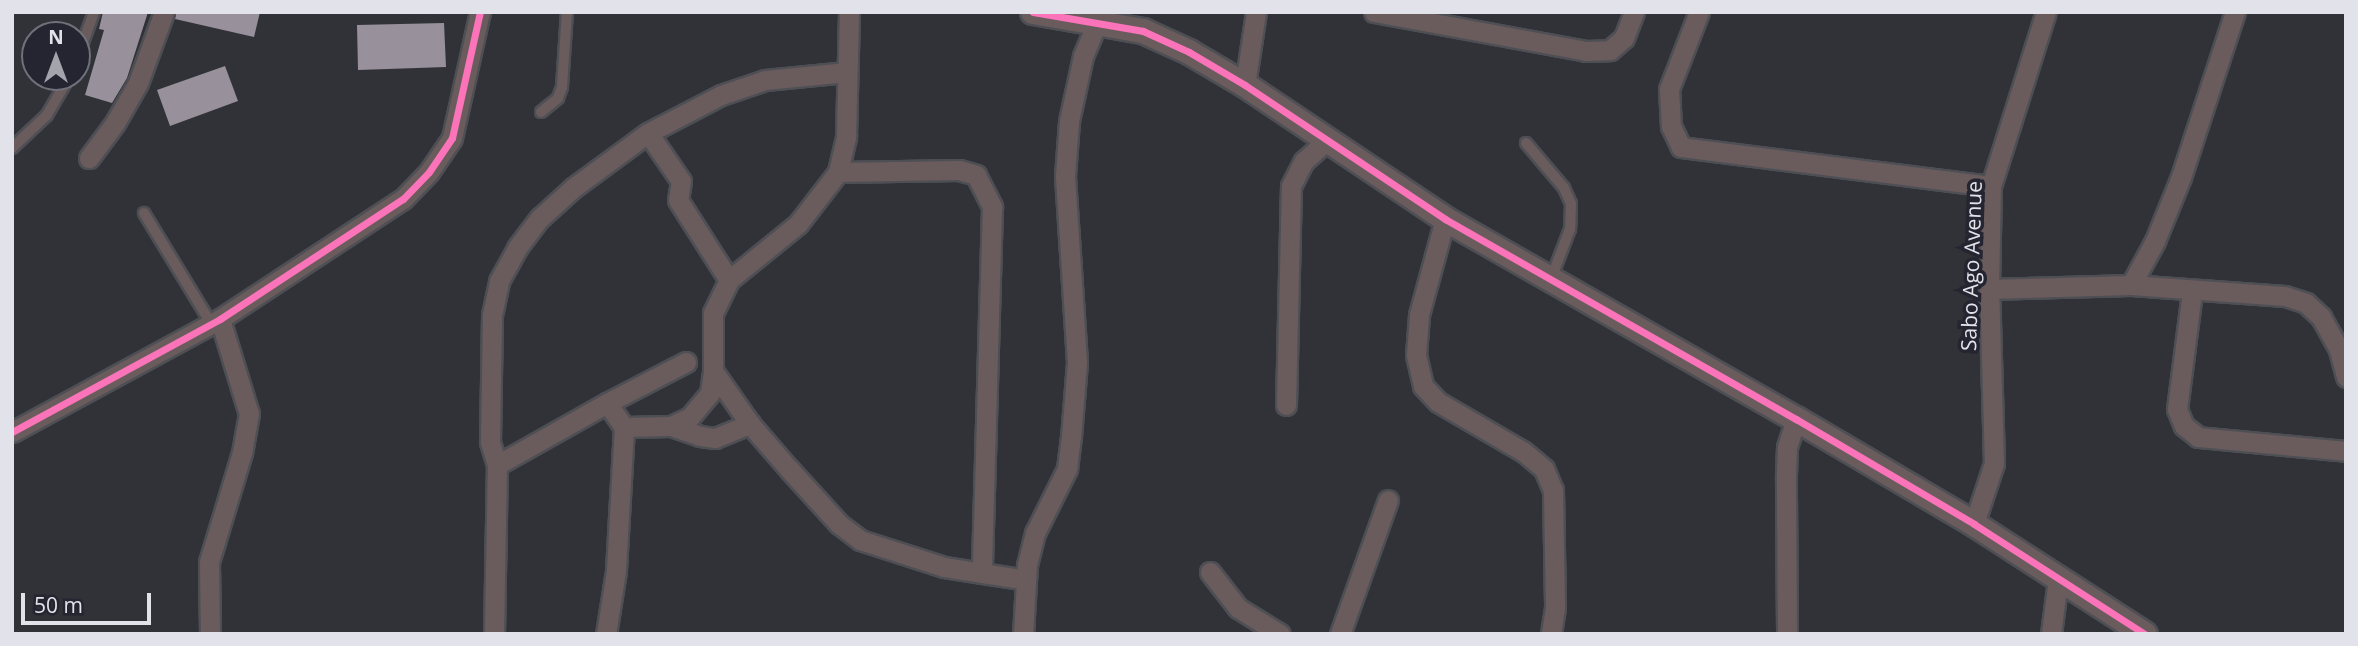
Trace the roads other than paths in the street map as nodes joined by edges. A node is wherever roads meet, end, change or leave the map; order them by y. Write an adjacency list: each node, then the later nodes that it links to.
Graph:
1 (164, 12): 21 (street)
2 (480, 12): 31 (street)
3 (567, 12): 16 (lane)
4 (849, 12): 13 (street)
5 (1033, 12): 12 (street)
6 (1256, 12): 14 (street)
7 (1374, 12): 8 (street)
8 (1634, 12)
9 (1699, 12): 23 (street)
10 (2046, 12): 23 (street, Sabo Ago Avenue)
11 (2235, 12): 28 (street)
12 (1098, 21): 14 (street); 49 (street)
13 (847, 72): 17 (street); 22 (street)
14 (1245, 85): 18 (street)
15 (61, 91): 20 (lane)
16 (541, 112)
17 (648, 133): 27 (street); 43 (street)
18 (1326, 140): 25 (street); 36 (street)
19 (1526, 143): 26 (lane)
20 (12, 149)
21 (89, 158)
22 (838, 172): 27 (street); 47 (street)
23 (1991, 186): 29 (street, Sabo Ago Avenue)
24 (144, 213): 31 (lane)
25 (1445, 219): 26 (street); 56 (street)
26 (1550, 279): 37 (street)
27 (729, 280): 33 (street)
28 (2131, 285): 29 (street); 30 (street)
29 (1989, 289): 45 (street, Sabo Ago Avenue)
30 (2192, 292): 34 (street); 42 (street)
31 (216, 321): 41 (street); 50 (street)
32 (686, 362): 35 (street)
33 (713, 371): 38 (street); 39 (street)
34 (2346, 377)
35 (607, 403): 40 (street); 43 (street)
36 (1286, 405)
37 (1796, 419): 45 (street); 57 (street)
38 (750, 424): 39 (street); 47 (street)
39 (671, 426): 40 (street)
40 (624, 427): 52 (street)
41 (12, 432)
42 (2346, 451)
43 (497, 465): 51 (street)
44 (1388, 500): 55 (street)
45 (1974, 524): 48 (street)
46 (1210, 572): 54 (street)
47 (982, 573): 49 (street)
48 (2059, 579): 58 (street); 59 (street)
49 (1026, 580): 53 (street)
50 (209, 634)
51 (494, 634)
52 (606, 634)
53 (1023, 634)
54 (1279, 634)
55 (1340, 634)
56 (1551, 634)
57 (1787, 634)
58 (2051, 634)
59 (2145, 634)

